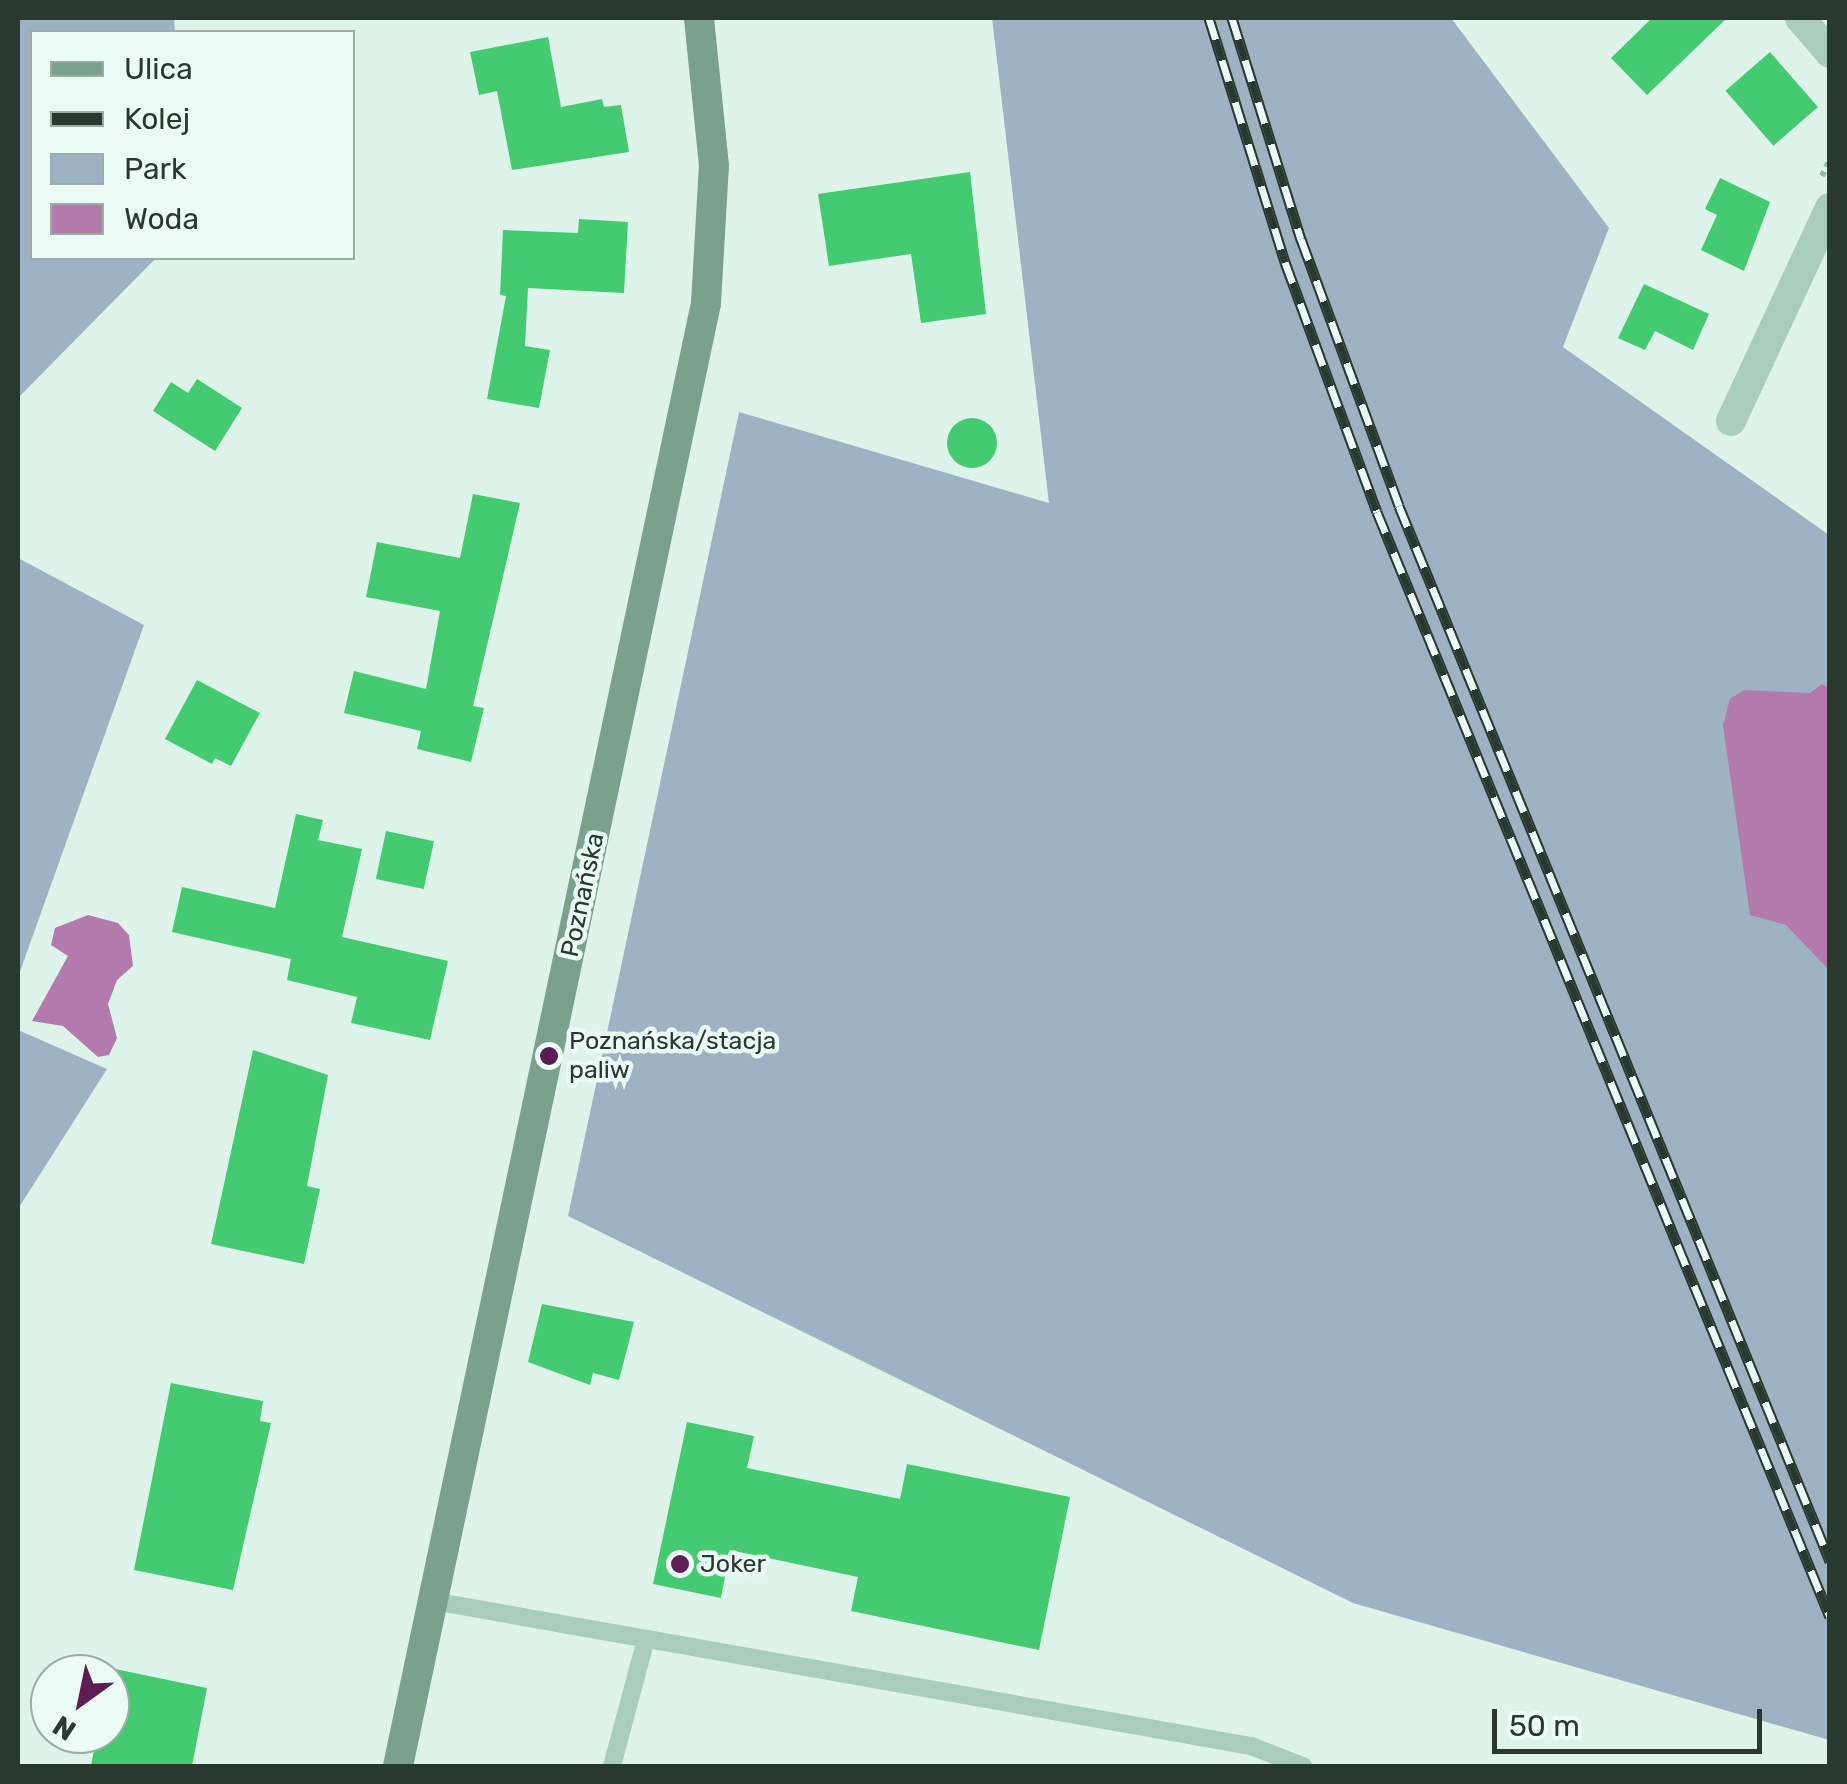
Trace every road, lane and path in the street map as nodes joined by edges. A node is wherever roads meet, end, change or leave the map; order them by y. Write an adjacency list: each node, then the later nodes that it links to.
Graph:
1 (699, 18): 6 (street, Poznańska)
2 (1800, 18): 3 (street)
3 (1830, 53)
4 (1830, 208): 5 (street)
5 (1732, 421)
6 (433, 1601): 7 (lane); 8 (street, Poznańska)
7 (646, 1639): 9 (lane); 10 (lane)
8 (398, 1766)
9 (612, 1766)
10 (1303, 1766)

